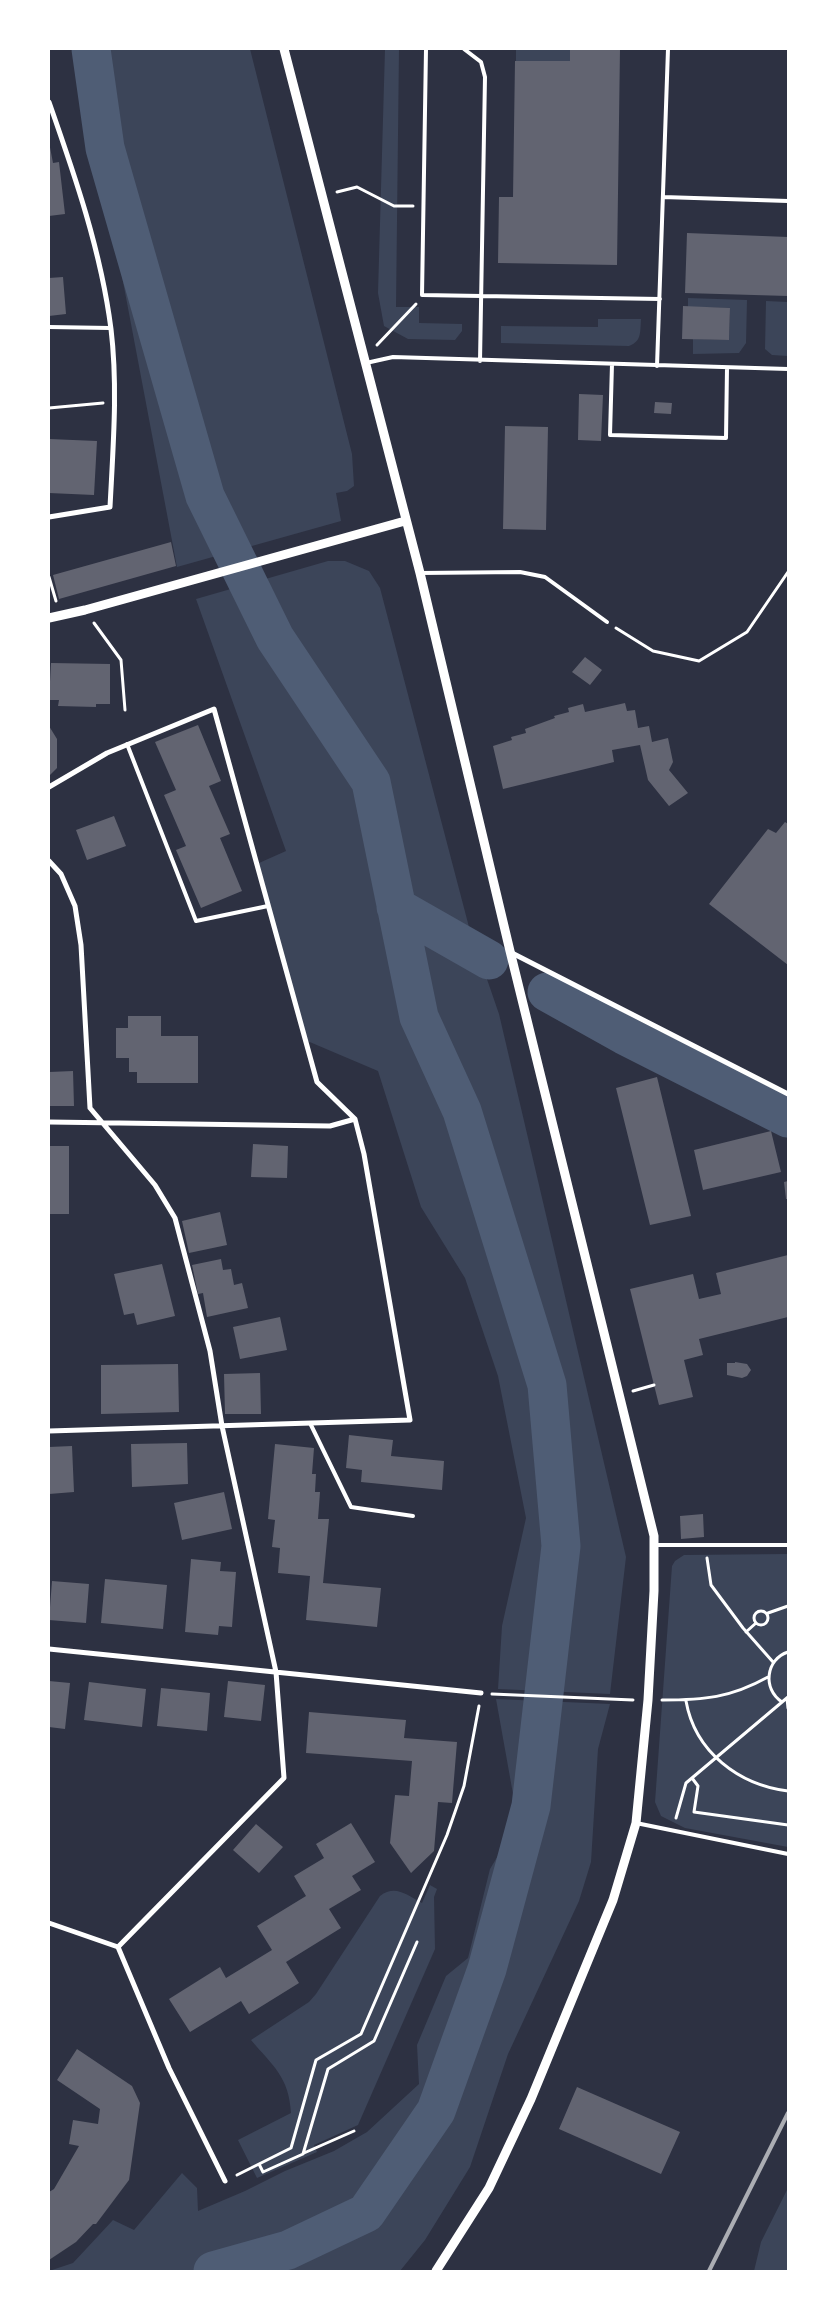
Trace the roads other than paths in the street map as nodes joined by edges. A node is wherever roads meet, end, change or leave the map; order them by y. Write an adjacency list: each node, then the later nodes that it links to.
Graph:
1 (284, 49): 13 (street)
2 (426, 49): 8 (lane)
3 (464, 49): 8 (lane)
4 (668, 49): 6 (lane)
5 (49, 102): 11 (street)
6 (663, 197): 7 (lane); 9 (lane)
7 (788, 201)
8 (481, 296): 9 (lane); 12 (lane)
9 (660, 299): 15 (lane)
10 (49, 327): 11 (lane)
11 (110, 328): 18 (street)
12 (480, 361): 13 (lane); 14 (lane)
13 (364, 362): 19 (street)
14 (612, 364): 15 (lane); 16 (lane)
15 (657, 366): 16 (lane)
16 (727, 368): 17 (lane)
17 (788, 370)
18 (49, 517)
19 (406, 521): 20 (street); 21 (street)
20 (420, 573): 22 (lane); 27 (street)
21 (49, 618)
22 (608, 622)
23 (126, 744): 24 (street); 26 (lane); 26 (street)
24 (49, 787)
25 (49, 862): 31 (street)
26 (268, 906): 29 (street)
27 (510, 951): 28 (street); 36 (street)
28 (788, 1094)
29 (355, 1119): 31 (street); 32 (street)
30 (49, 1122): 31 (street)
31 (102, 1122): 33 (street)
32 (310, 1423): 33 (street); 35 (lane)
33 (222, 1426): 34 (street); 39 (street)
34 (49, 1431)
35 (414, 1516)
36 (654, 1545): 37 (lane); 41 (street)
37 (788, 1545)
38 (49, 1649): 39 (street)
39 (276, 1672): 40 (street); 44 (street)
40 (481, 1693)
41 (636, 1823): 42 (lane); 46 (street)
42 (788, 1854)
43 (49, 1923): 44 (street)
44 (118, 1947): 45 (street)
45 (225, 2181)
46 (445, 2256): 47 (street); 48 (street)
47 (430, 2271)
48 (436, 2271)

